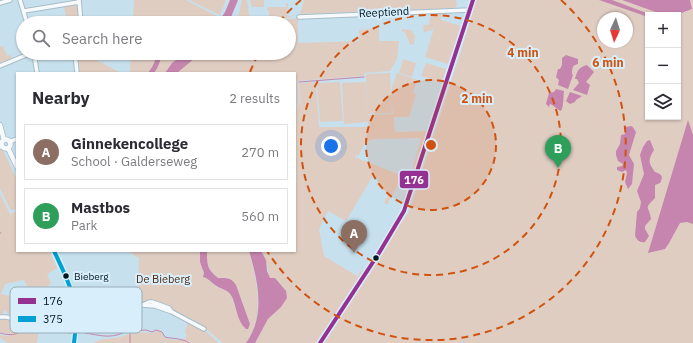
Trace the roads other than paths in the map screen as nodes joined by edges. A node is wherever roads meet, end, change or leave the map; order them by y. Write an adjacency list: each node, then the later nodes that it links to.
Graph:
1 (10, 0): 5 (street)
2 (20, 0): 7 (street)
3 (473, 0): 6 (street)
4 (79, 1): 7 (street); 9 (street)
5 (0, 3)
6 (470, 10): 10 (street, Reeptiend); 31 (street)
7 (24, 11): 8 (street)
8 (25, 16)
9 (81, 16)
10 (299, 16)
11 (16, 60): 14 (street)
12 (34, 60): 15 (street)
13 (76, 60): 16 (street)
14 (0, 66)
15 (36, 72)
16 (77, 72)
17 (0, 125): 19 (main road)
18 (16, 139): 19 (street)
19 (7, 141): 20 (main road); 21 (main road)
20 (1, 146): 21 (main road)
21 (8, 148): 22 (main road)
22 (16, 165)
23 (54, 252): 24 (main road)
24 (71, 287)
25 (142, 304): 28 (street)
26 (0, 317): 27 (street)
27 (10, 318)
28 (204, 329)
29 (76, 333): 30 (main road)
30 (74, 343)
31 (320, 343)

